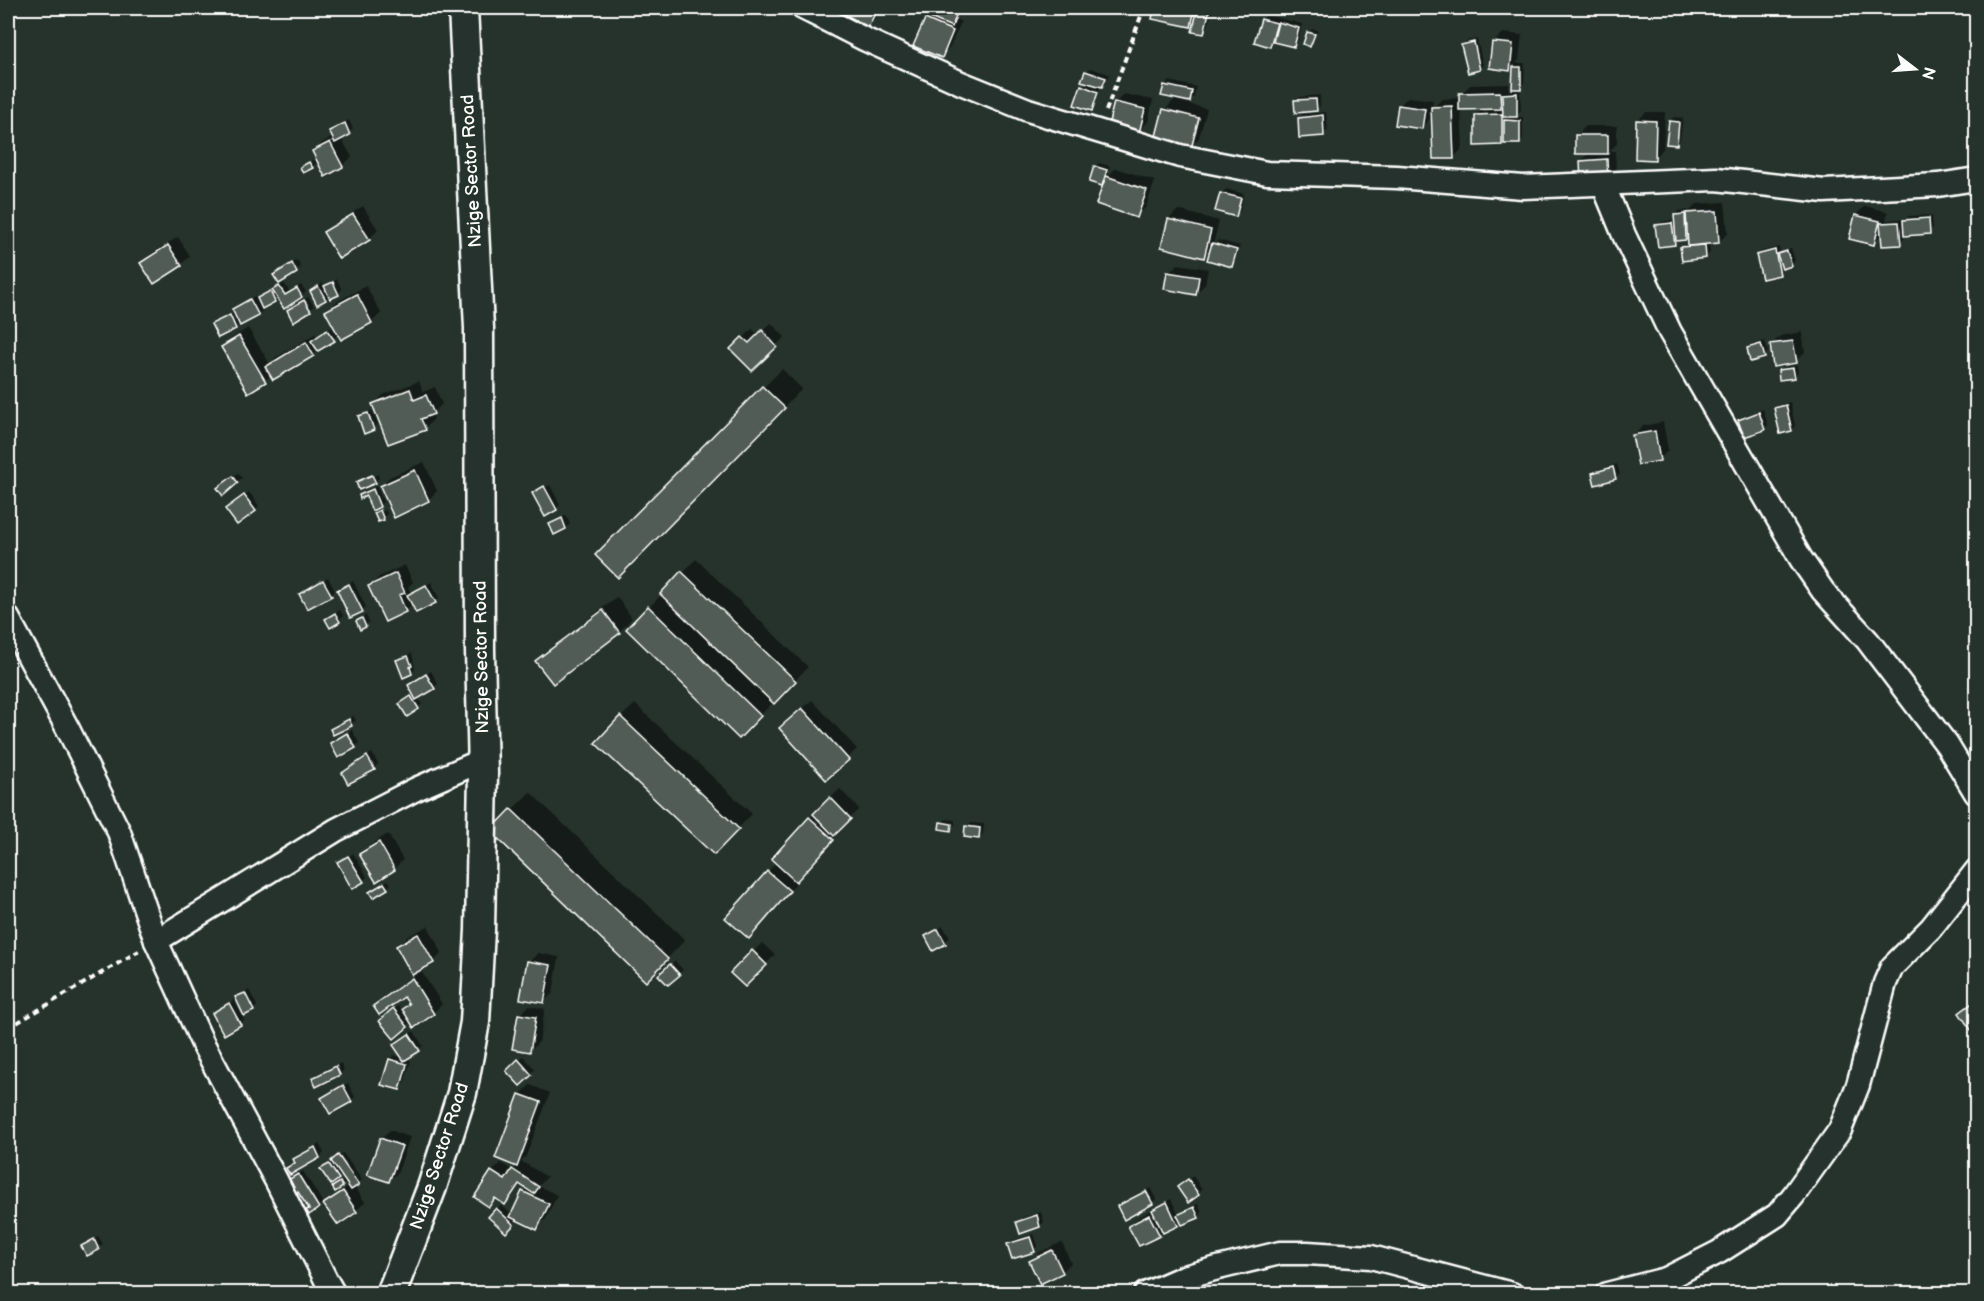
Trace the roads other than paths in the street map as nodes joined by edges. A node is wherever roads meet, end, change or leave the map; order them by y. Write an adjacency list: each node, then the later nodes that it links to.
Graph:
1 (463, 8): 6 (main road, Nzige Sector Road)
2 (802, 8): 4 (street)
3 (1977, 179): 4 (street)
4 (1603, 184): 7 (street)
5 (8, 618): 9 (street)
6 (483, 760): 9 (street); 11 (main road, Nzige Sector Road)
7 (1977, 793)
8 (1977, 871): 14 (street)
9 (156, 941): 10 (street)
10 (334, 1293)
11 (391, 1293)
12 (1146, 1293): 13 (street)
13 (1512, 1293)
14 (1607, 1293)

